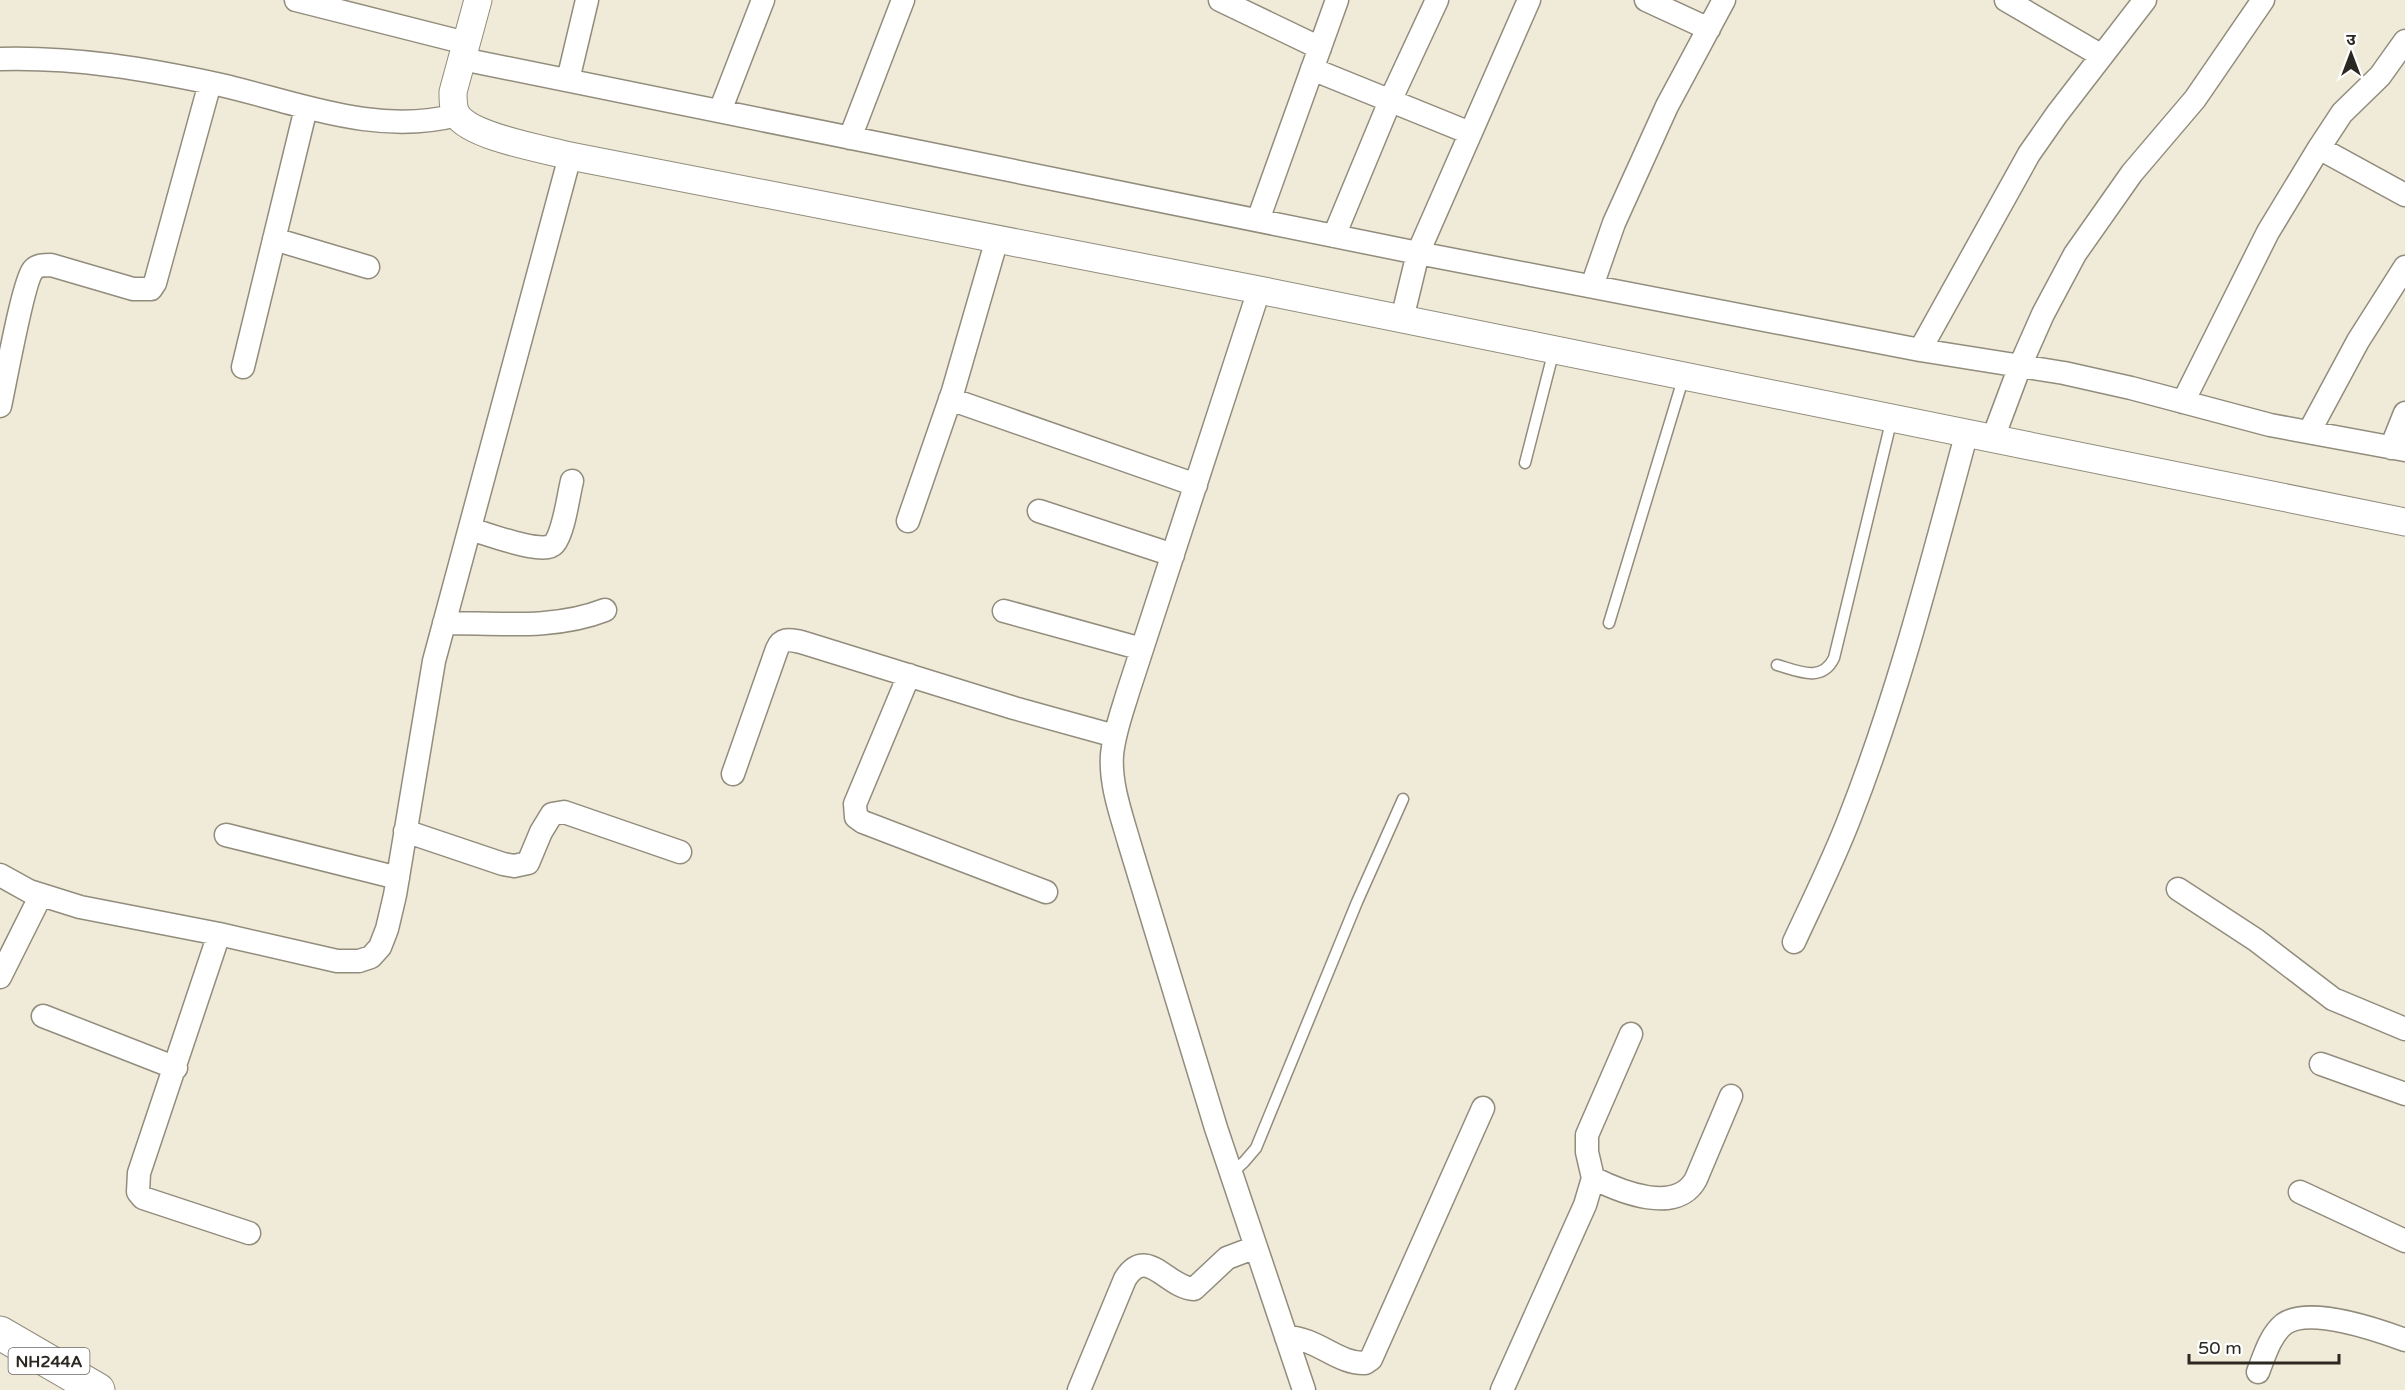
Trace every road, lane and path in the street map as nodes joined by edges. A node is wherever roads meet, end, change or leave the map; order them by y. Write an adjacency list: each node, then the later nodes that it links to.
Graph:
1 (296, 0): 17 (street)
2 (478, 0): 17 (street)
3 (587, 0): 21 (street)
4 (763, 0): 25 (street)
5 (903, 0): 28 (street)
6 (1220, 0): 20 (street)
7 (1338, 0): 20 (street)
8 (1437, 0): 23 (street)
9 (1529, 0): 27 (street)
10 (1646, 0): 15 (street)
11 (1724, 0): 15 (street)
12 (2006, 0): 18 (street)
13 (2145, 0): 18 (street)
14 (2263, 0): 46 (street)
15 (1709, 29): 39 (street)
16 (2405, 41): 29 (street)
17 (464, 51): 21 (street); 26 (street)
18 (2103, 56): 43 (street)
19 (0, 59): 22 (street)
20 (1316, 59): 23 (street); 32 (street)
21 (568, 80): 25 (street)
22 (210, 83): 24 (street); 49 (street)
23 (1390, 101): 27 (street); 33 (street)
24 (306, 108): 26 (street); 34 (street)
25 (720, 111): 28 (street)
26 (457, 115): 30 (street)
27 (1470, 133): 36 (street)
28 (850, 138): 32 (street)
29 (2319, 148): 31 (street); 48 (street)
30 (570, 156): 35 (street); 62 (street)
31 (2405, 195)
32 (1258, 220): 33 (street)
33 (1334, 236): 36 (street)
34 (274, 239): 37 (street); 44 (street)
35 (996, 239): 40 (street); 47 (street)
36 (1416, 260): 39 (street); 41 (street)
37 (368, 267)
38 (2405, 267): 54 (street)
39 (1592, 286): 43 (street)
40 (1259, 290): 41 (street); 58 (street)
41 (1404, 310): 42 (street)
42 (1554, 349): 45 (street); 56 (lane)
43 (1920, 350): 46 (street)
44 (243, 367)
45 (1684, 375): 51 (street); 67 (lane)
46 (2016, 375): 48 (street); 52 (street)
47 (950, 399): 58 (street); 60 (street)
48 (2183, 402): 54 (street)
49 (0, 406)
50 (2405, 413): 55 (street)
51 (1892, 417): 53 (street); 69 (lane)
52 (1997, 428): 53 (street); 61 (street)
53 (1967, 432): 83 (street)
54 (2309, 432): 55 (street)
55 (2398, 449)
56 (1525, 463)
57 (572, 481): 62 (street)
58 (1196, 485): 63 (street)
59 (1039, 511): 63 (street)
60 (908, 521)
61 (2405, 522)
62 (470, 529): 66 (street)
63 (1173, 555): 68 (street)
64 (605, 610): 66 (street)
65 (1004, 610): 68 (street)
66 (444, 623): 74 (street)
67 (1610, 623)
68 (1142, 649): 71 (street)
69 (1777, 664)
70 (909, 675): 71 (street); 72 (street); 80 (street)
71 (1115, 736): 93 (street)
72 (733, 774)
73 (1403, 799): 93 (lane)
74 (405, 831): 76 (street); 78 (street)
75 (226, 835): 78 (street)
76 (680, 852)
77 (0, 875): 81 (street)
78 (398, 878): 82 (street)
79 (2178, 889): 86 (street)
80 (1046, 892)
81 (41, 895): 82 (street); 84 (street)
82 (219, 934): 89 (street)
83 (1794, 942)
84 (0, 977)
85 (43, 1016): 89 (street)
86 (2405, 1029)
87 (1631, 1034): 94 (street)
88 (2321, 1064): 90 (street)
89 (176, 1068): 96 (street)
90 (2405, 1094)
91 (1731, 1096): 94 (street)
92 (1483, 1108): 100 (street)
93 (1232, 1173): 98 (street)
94 (1593, 1178): 106 (street)
95 (2300, 1192): 97 (street)
96 (249, 1233)
97 (2405, 1241)
98 (1257, 1247): 100 (street); 104 (street)
99 (0, 1333): 103 (highway, NH244A)
100 (1286, 1337): 105 (street)
101 (2405, 1340): 102 (street)
102 (2258, 1372)
103 (98, 1390)
104 (1079, 1390)
105 (1304, 1390)
106 (1502, 1390)

